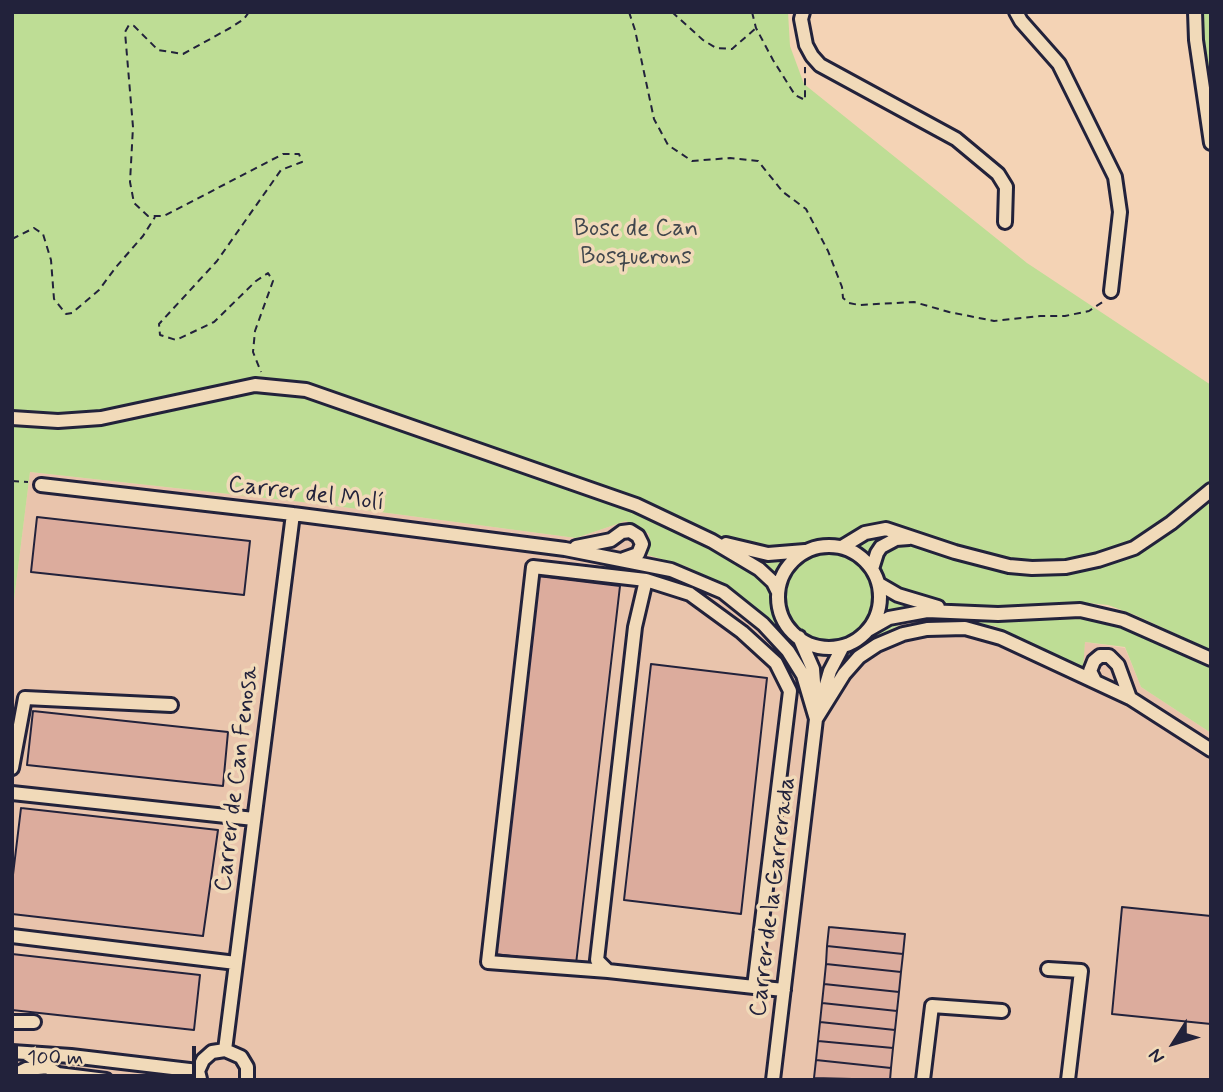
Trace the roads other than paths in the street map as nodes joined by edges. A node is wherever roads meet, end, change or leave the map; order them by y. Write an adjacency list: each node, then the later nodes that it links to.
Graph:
1 (803, 12): 5 (street)
2 (1017, 12): 6 (street)
3 (1195, 12): 4 (street)
4 (1211, 143)
5 (1005, 222)
6 (1111, 291)
7 (12, 418): 12 (street)
8 (41, 485): 10 (street, Carrer del Molí)
9 (1211, 490): 11 (street)
10 (293, 513): 14 (street, Carrer del Molí); 33 (street, Carrer de Can Fenosa)
11 (913, 538): 13 (street); 17 (street)
12 (712, 541): 15 (street); 20 (street)
13 (842, 547): 15 (street); 17 (street)
14 (565, 549): 16 (street, Carrer del Molí); 16 (street, Carrer del Molí)
15 (805, 551): 20 (street)
16 (624, 559): 29 (street, Carrer del Molí)
17 (872, 569): 19 (street)
18 (646, 580): 37 (street); 37 (street); 38 (street)
19 (879, 584): 21 (street); 22 (street)
20 (778, 592): 23 (street)
21 (951, 612): 22 (street); 25 (street)
22 (868, 630): 24 (street)
23 (798, 637): 24 (street); 29 (street, Carrer de la Carrerada)
24 (843, 646): 29 (street, Carrer de la Carrerada)
25 (1211, 659)
26 (1095, 681): 27 (street); 27 (street); 29 (street)
27 (1130, 698): 30 (street)
28 (171, 705): 31 (street)
29 (816, 719): 39 (street, Carrer de la Carrerada)
30 (1211, 750)
31 (12, 768)
32 (12, 793): 33 (street)
33 (254, 820): 35 (street, Carrer de Can Fenosa)
34 (12, 936): 35 (street)
35 (236, 963): 43 (street, Carrer de Can Fenosa)
36 (1048, 969): 56 (street)
37 (608, 971): 38 (street)
38 (754, 987): 39 (street)
39 (784, 990): 54 (street, Carrer de la Carrerada)
40 (1002, 1011): 55 (street)
41 (12, 1021): 42 (street)
42 (34, 1022)
43 (225, 1049): 50 (street); 52 (street)
44 (12, 1052): 45 (street)
45 (27, 1054): 46 (street); 48 (street)
46 (71, 1056): 47 (street); 48 (street)
47 (92, 1058): 50 (street); 51 (street)
48 (53, 1071): 49 (street); 51 (street)
49 (12, 1076)
50 (199, 1076)
51 (90, 1079): 53 (street)
52 (252, 1079)
53 (106, 1080)
54 (773, 1080)
55 (923, 1080)
56 (1068, 1080)

